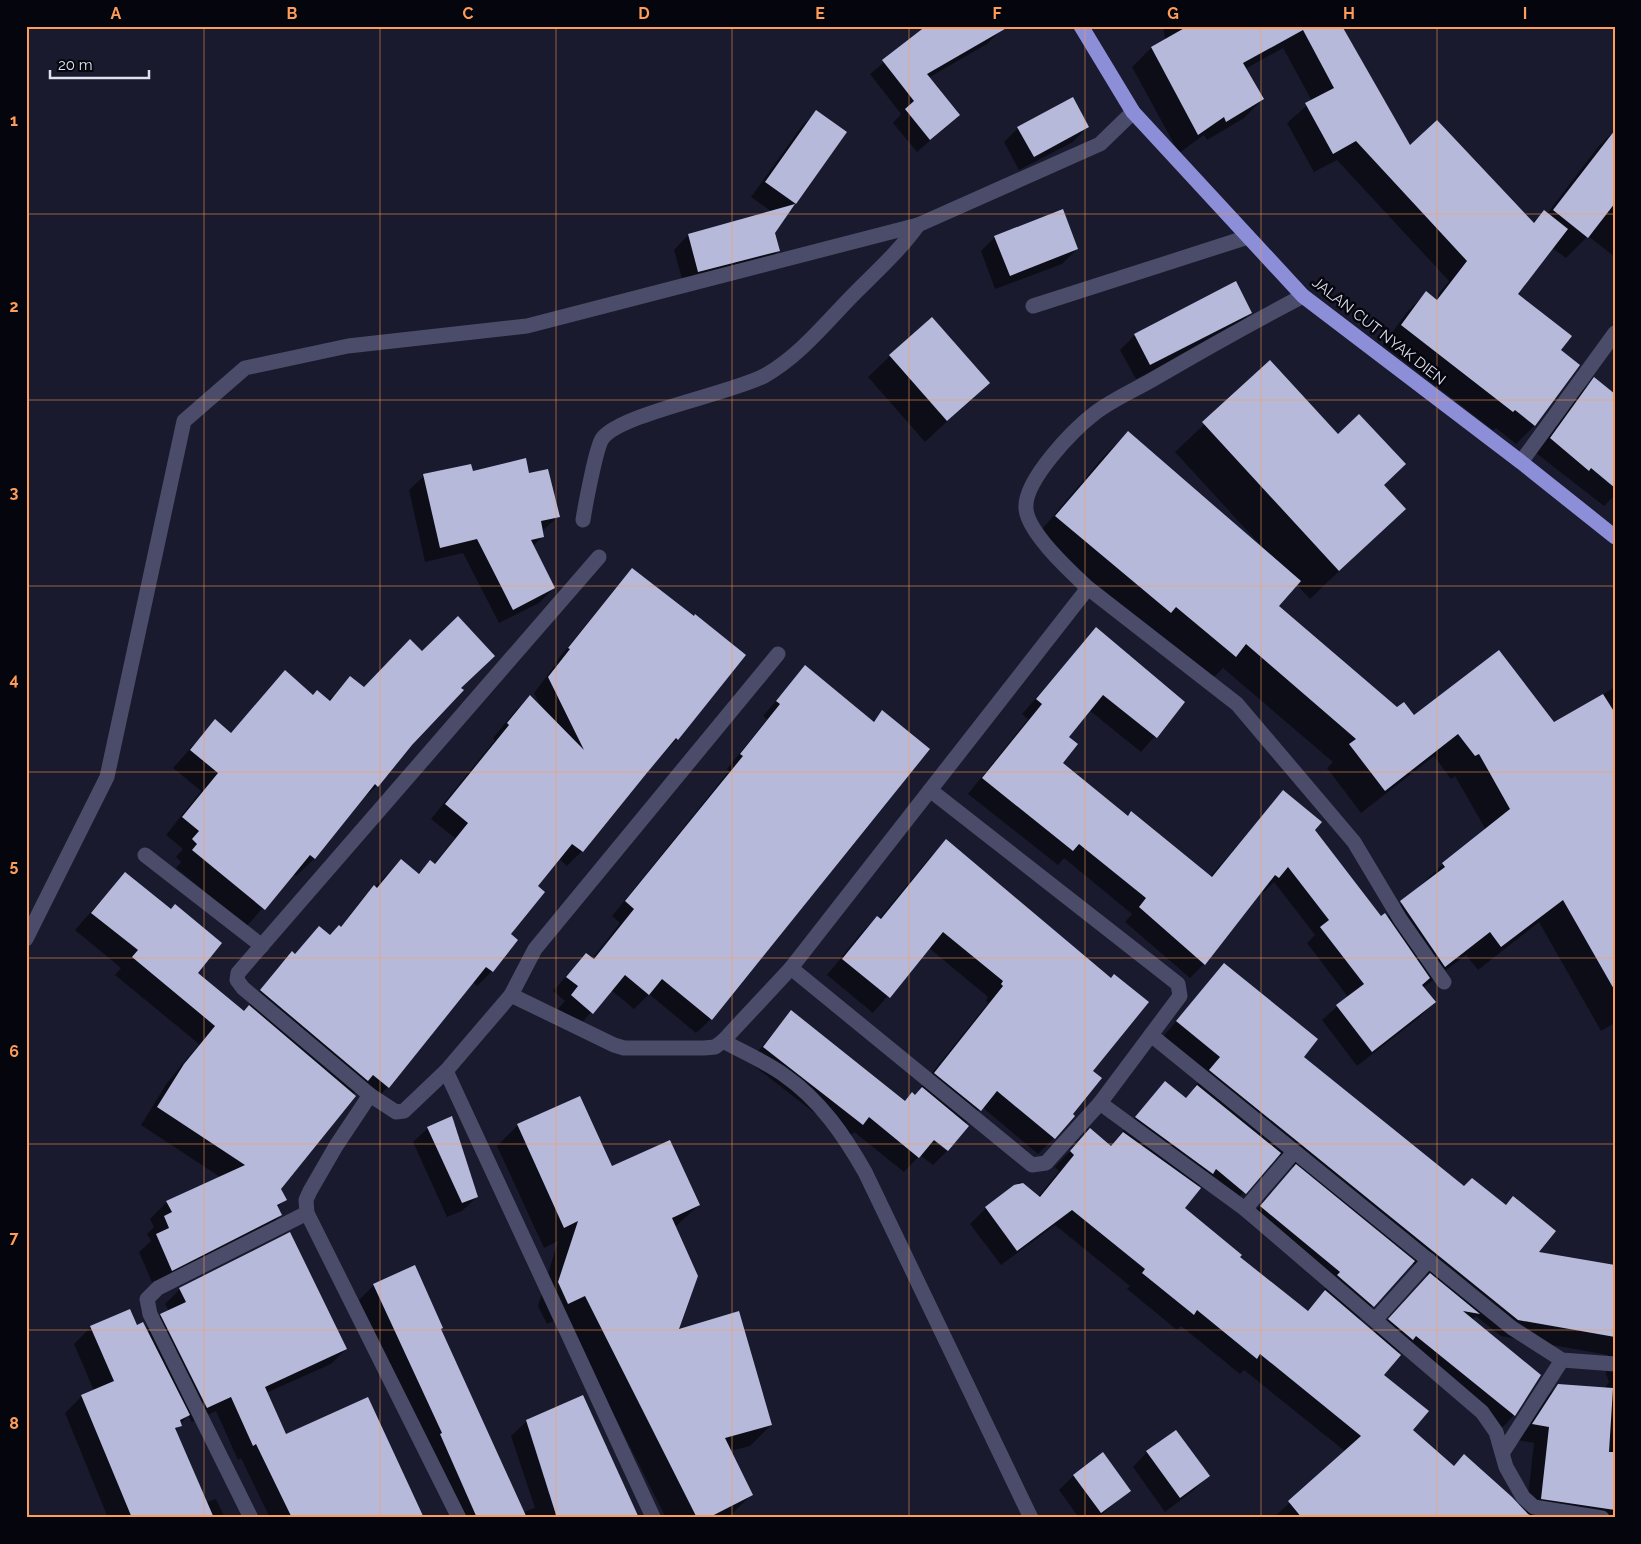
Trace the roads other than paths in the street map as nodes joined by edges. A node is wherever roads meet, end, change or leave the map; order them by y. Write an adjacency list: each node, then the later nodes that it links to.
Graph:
1 (1081, 26): 2 (highway, JALAN CUT NYAK DIEN)
2 (1133, 112): 3 (street); 4 (highway, JALAN CUT NYAK DIEN)
3 (918, 225): 9 (street); 16 (street)
4 (1248, 236): 5 (highway, JALAN CUT NYAK DIEN); 6 (street)
5 (1303, 296): 8 (highway, JALAN CUT NYAK DIEN); 12 (street)
6 (1033, 306)
7 (1615, 333): 8 (street)
8 (1521, 462): 10 (highway, JALAN CUT NYAK DIEN)
9 (583, 520)
10 (1615, 537)
11 (598, 557): 17 (street)
12 (1088, 588): 14 (street); 19 (street)
13 (778, 654): 20 (street)
14 (930, 790): 18 (street); 21 (street)
15 (146, 855): 17 (street)
16 (26, 939)
17 (262, 946): 24 (street)
18 (791, 968): 22 (street); 25 (street)
19 (1444, 982)
20 (511, 995): 22 (street); 23 (street)
21 (1151, 1036): 25 (street); 26 (street)
22 (723, 1041): 37 (street)
23 (446, 1071): 24 (street); 34 (street)
24 (370, 1095): 28 (street)
25 (1100, 1103): 27 (street)
26 (1294, 1152): 27 (street); 29 (street)
27 (1245, 1209): 30 (street)
28 (307, 1213): 35 (street); 36 (street)
29 (1429, 1260): 30 (street); 31 (street)
30 (1375, 1320): 33 (street)
31 (1562, 1360): 32 (street); 33 (street)
32 (1615, 1364)
33 (1503, 1452): 38 (street)
34 (653, 1517)
35 (251, 1518)
36 (459, 1518)
37 (1031, 1518)
38 (1602, 1518)

